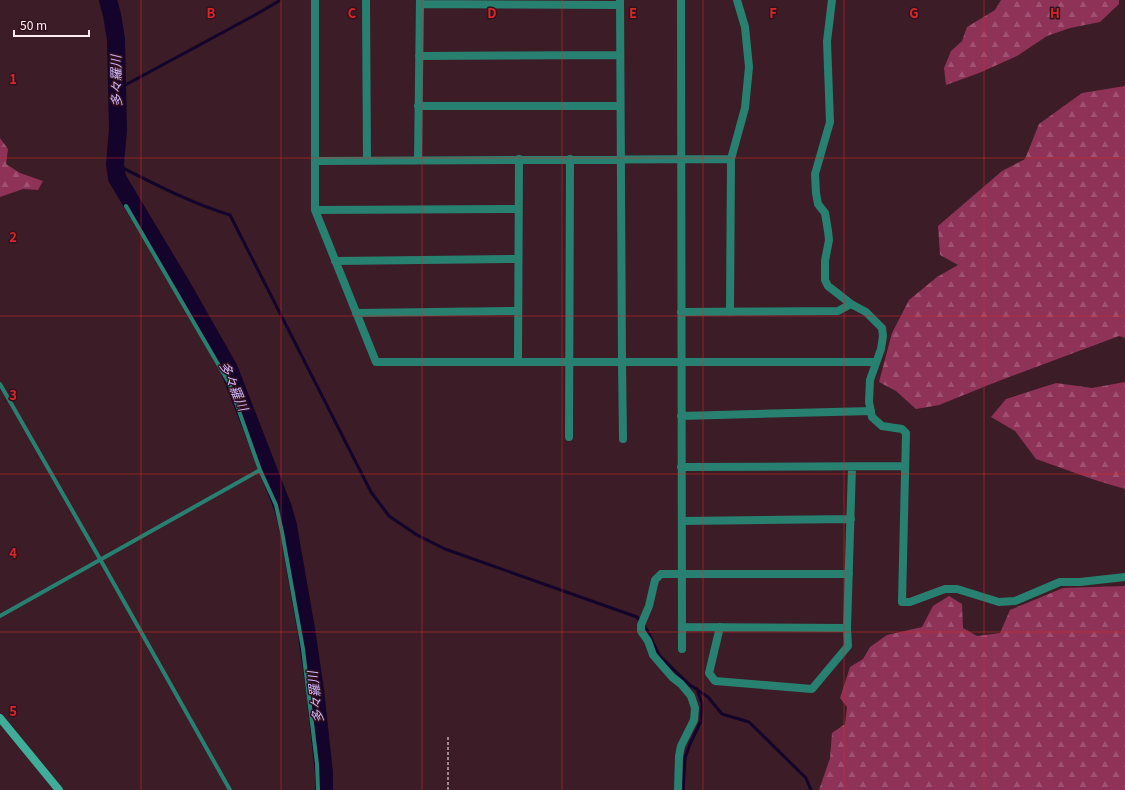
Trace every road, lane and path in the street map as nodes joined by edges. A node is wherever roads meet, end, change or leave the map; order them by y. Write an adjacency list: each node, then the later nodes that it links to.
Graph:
1 (315, 0): 17 (street)
2 (366, 0): 18 (street)
3 (681, 0): 15 (street)
4 (737, 0): 16 (street)
5 (832, 0): 25 (street)
6 (420, 2): 7 (street); 9 (street)
7 (620, 2): 8 (street)
8 (620, 55): 9 (street); 11 (street)
9 (419, 56): 10 (street)
10 (418, 106): 11 (street); 19 (street)
11 (620, 106): 14 (street)
12 (519, 159): 13 (street); 19 (street); 21 (street)
13 (570, 159): 14 (street); 31 (street)
14 (621, 159): 15 (street); 32 (street)
15 (681, 159): 16 (street); 27 (street)
16 (730, 159): 28 (street)
17 (315, 160): 18 (street); 22 (street)
18 (367, 160): 19 (street)
19 (418, 160)
20 (126, 206): 43 (lane)
21 (518, 209): 22 (street); 23 (street)
22 (315, 210): 24 (street)
23 (518, 259): 24 (street); 26 (street)
24 (335, 260): 29 (street)
25 (851, 304): 28 (street); 34 (street)
26 (518, 311): 29 (street); 30 (street)
27 (681, 312): 28 (street); 33 (street)
28 (730, 312)
29 (356, 313): 30 (street)
30 (518, 362): 31 (street)
31 (568, 362): 32 (street); 38 (street)
32 (622, 362): 33 (street); 39 (street)
33 (681, 362): 34 (street); 37 (street)
34 (876, 362): 36 (street)
35 (0, 384): 46 (lane)
36 (871, 411): 37 (street); 40 (street)
37 (681, 416): 41 (street)
38 (569, 437)
39 (623, 439)
40 (905, 466): 42 (street); 49 (street)
41 (681, 467): 42 (street); 45 (street)
42 (852, 467): 44 (street)
43 (260, 470): 46 (lane); 59 (lane)
44 (851, 519): 45 (street); 48 (street)
45 (682, 521): 47 (street)
46 (100, 560): 50 (lane); 58 (lane)
47 (682, 574): 48 (street); 51 (street); 61 (street)
48 (849, 574): 53 (street)
49 (1125, 577)
50 (0, 616)
51 (682, 627): 52 (street); 54 (street)
52 (720, 627): 53 (street); 53 (street)
53 (847, 628)
54 (682, 650)
55 (0, 718): 57 (street)
56 (448, 735): 60 (path)
57 (59, 790)
58 (230, 790)
59 (318, 790)
60 (448, 790)
61 (678, 790)

